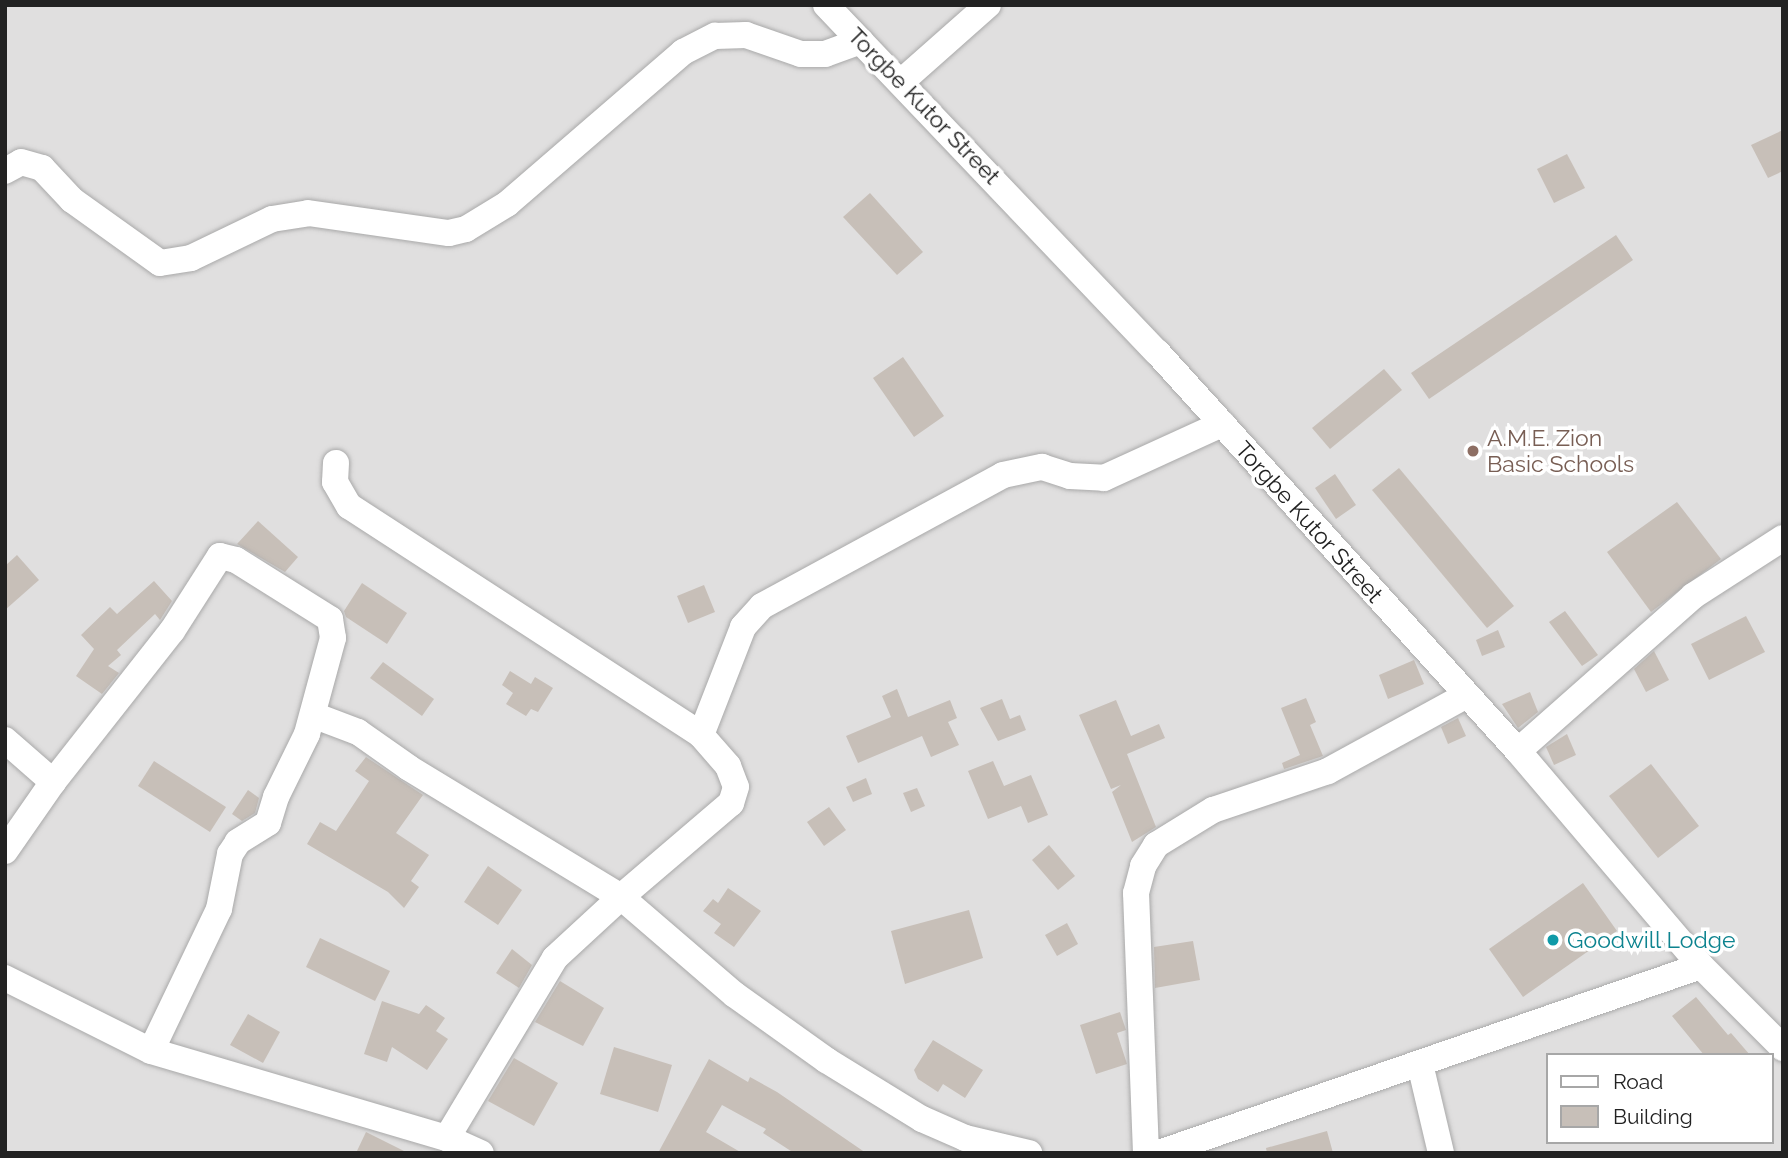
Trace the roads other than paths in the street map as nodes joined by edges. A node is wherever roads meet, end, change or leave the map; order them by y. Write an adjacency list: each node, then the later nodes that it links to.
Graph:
1 (826, 5): 3 (street, Torgbe Kutor Street)
2 (988, 5): 4 (street)
3 (861, 41): 4 (street, Torgbe Kutor Street); 5 (street)
4 (901, 82): 6 (street, Torgbe Kutor Street)
5 (5, 171)
6 (1222, 424): 9 (street, Torgbe Kutor Street); 11 (street)
7 (336, 463): 11 (street)
8 (1783, 538): 13 (street)
9 (1465, 696): 13 (street, Torgbe Kutor Street); 25 (street)
10 (313, 715): 14 (street); 16 (street); 20 (street)
11 (701, 735): 16 (street)
12 (5, 740): 14 (street)
13 (1518, 751): 17 (street, Torgbe Kutor Street)
14 (54, 782): 15 (street)
15 (5, 851)
16 (621, 897): 22 (street); 24 (street)
17 (1701, 966): 19 (street, Torgbe Kutor Street); 21 (street)
18 (5, 978): 20 (street)
19 (1783, 1048)
20 (151, 1051): 22 (street)
21 (1420, 1064): 26 (street); 27 (street)
22 (447, 1138): 23 (street)
23 (481, 1153)
24 (1029, 1153)
25 (1146, 1153)
26 (1158, 1153)
27 (1441, 1153)

